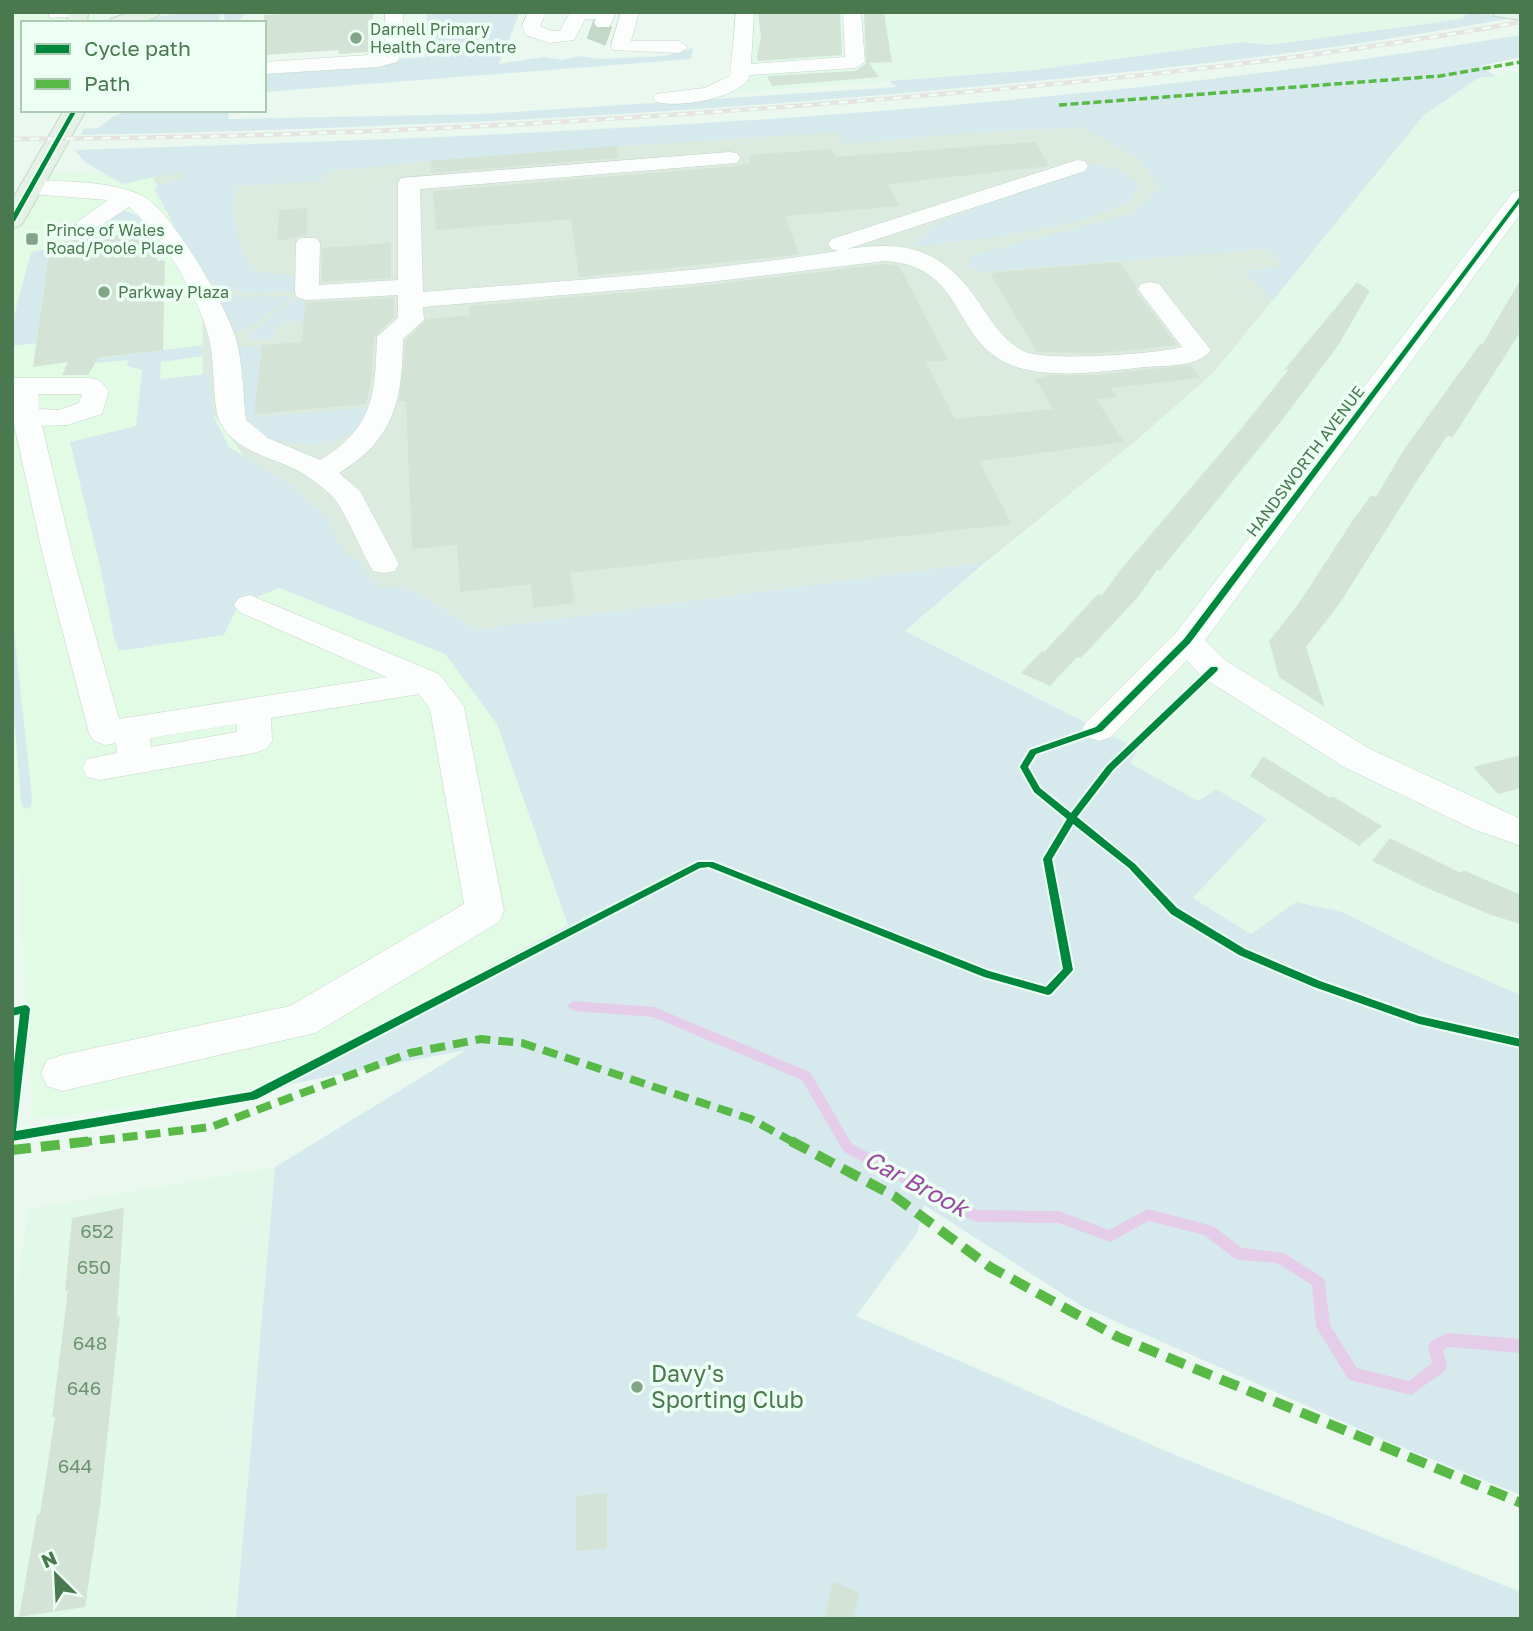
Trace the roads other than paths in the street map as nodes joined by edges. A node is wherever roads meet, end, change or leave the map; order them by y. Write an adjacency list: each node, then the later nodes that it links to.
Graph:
1 (78, 12): 8 (street)
2 (153, 12): 10 (highway)
3 (394, 12): 12 (street)
4 (537, 12): 9 (street)
5 (630, 12): 11 (street)
6 (745, 12): 13 (street)
7 (852, 12): 13 (street)
8 (57, 14)
9 (605, 18)
10 (124, 21)
11 (680, 47)
12 (266, 68)
13 (743, 69): 14 (street)
14 (663, 98)
15 (74, 112): 18 (highway)
16 (729, 158): 26 (street)
17 (1077, 166): 24 (street)
18 (31, 187): 20 (street); 21 (highway)
19 (1521, 197): 32 (street, HANDSWORTH AVENUE)
20 (125, 199): 22 (street); 29 (street)
21 (12, 221)
22 (87, 223)
23 (308, 243): 26 (street)
24 (816, 261): 25 (street); 26 (street)
25 (1150, 289)
26 (410, 294): 29 (street)
27 (18, 385): 28 (street); 28 (street)
28 (26, 415): 35 (street)
29 (320, 473): 30 (street)
30 (384, 564)
31 (250, 605): 33 (street)
32 (1187, 641): 34 (street, HANDSWORTH AVENUE); 37 (street)
33 (427, 682): 35 (street); 38 (street)
34 (1099, 729)
35 (133, 746): 36 (street)
36 (100, 768)
37 (1521, 833)
38 (62, 1073)

